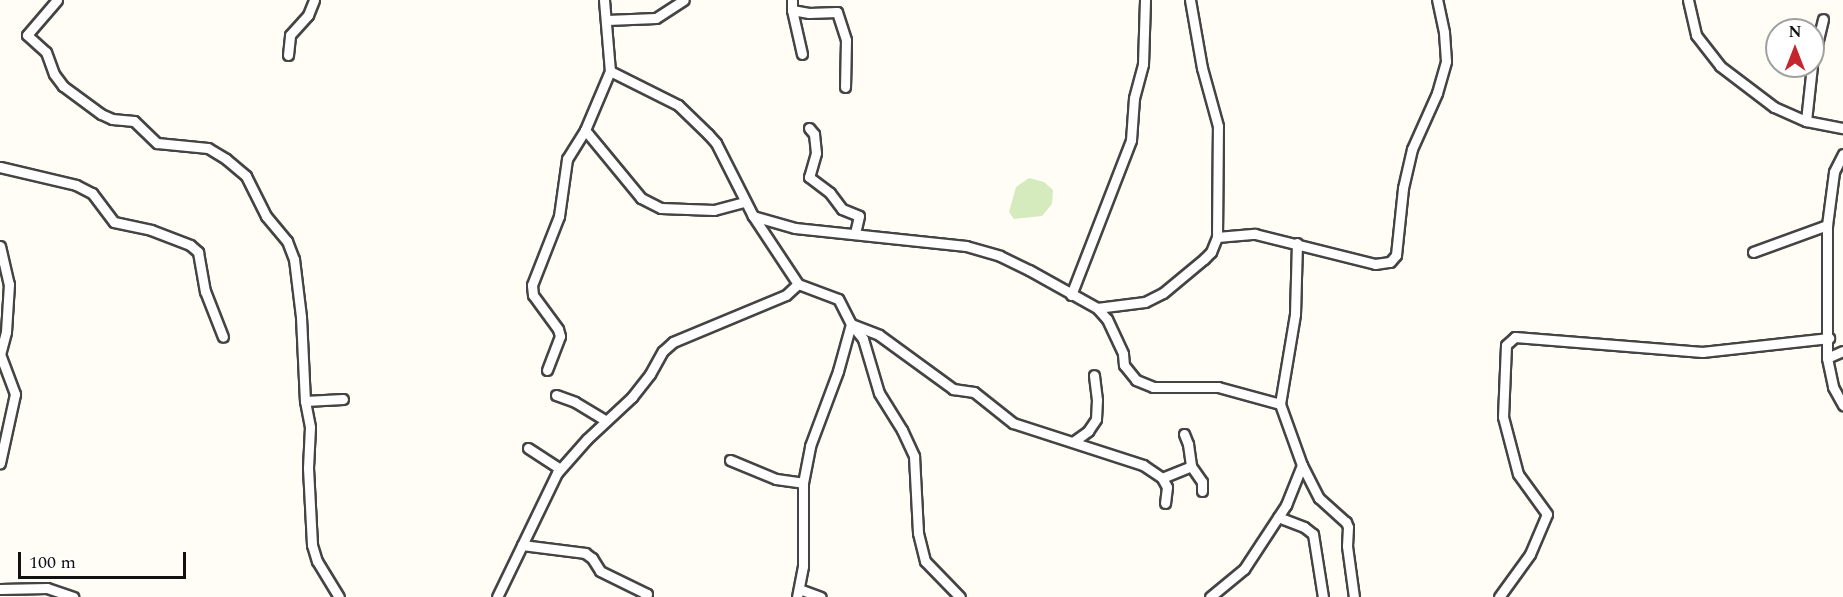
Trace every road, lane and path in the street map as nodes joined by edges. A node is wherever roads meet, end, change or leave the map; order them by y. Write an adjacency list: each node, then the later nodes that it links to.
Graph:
1 (57, 0): 42 (street)
2 (314, 0): 12 (street)
3 (604, 0): 10 (street)
4 (684, 0): 10 (street)
5 (1144, 0): 31 (street)
6 (1190, 0): 26 (street)
7 (1437, 0): 27 (street)
8 (1688, 0): 16 (street)
9 (792, 5): 11 (street); 15 (street)
10 (607, 20): 13 (street)
11 (802, 54)
12 (288, 55)
13 (610, 71): 19 (street); 22 (street)
14 (1811, 78): 16 (street)
15 (845, 87)
16 (1806, 120): 18 (street)
17 (809, 128): 25 (street)
18 (1843, 128)
19 (585, 130): 22 (street); 38 (street)
20 (1843, 154): 24 (street)
21 (0, 167): 34 (street)
22 (744, 202): 23 (street)
23 (753, 216): 25 (street); 30 (street)
24 (1827, 225): 29 (street); 35 (street)
25 (855, 234): 31 (street)
26 (1217, 237): 27 (street); 32 (street)
27 (1297, 243): 43 (street)
28 (0, 246): 50 (street)
29 (1753, 252)
30 (798, 284): 33 (street); 45 (street)
31 (1071, 295): 32 (street)
32 (1096, 308): 43 (street)
33 (851, 324): 47 (street); 55 (street); 67 (street)
34 (223, 337)
35 (1829, 338): 37 (street); 71 (street)
36 (1843, 351): 37 (street)
37 (1827, 358): 44 (street)
38 (547, 370)
39 (1094, 375): 47 (street)
40 (556, 395): 45 (street)
41 (343, 399): 42 (street)
42 (305, 401): 63 (street)
43 (1280, 404): 51 (street)
44 (1843, 405)
45 (605, 420): 53 (street)
46 (1184, 434): 52 (street)
47 (1073, 442): 54 (street)
48 (528, 448): 53 (street)
49 (730, 460): 55 (street)
50 (0, 463)
51 (1302, 465): 58 (street); 70 (street)
52 (1191, 466): 54 (street); 56 (street)
53 (560, 469): 59 (street)
54 (1162, 478): 57 (street)
55 (803, 483): 61 (street)
56 (1202, 491)
57 (1165, 503)
58 (1278, 517): 68 (street); 69 (street)
59 (522, 544): 64 (street); 65 (street)
60 (0, 589): 62 (street)
61 (798, 593): 66 (street)
62 (73, 597)
63 (339, 597)
64 (497, 597)
65 (645, 597)
66 (821, 597)
67 (960, 597)
68 (1210, 597)
69 (1323, 597)
70 (1354, 597)
71 (1499, 597)

